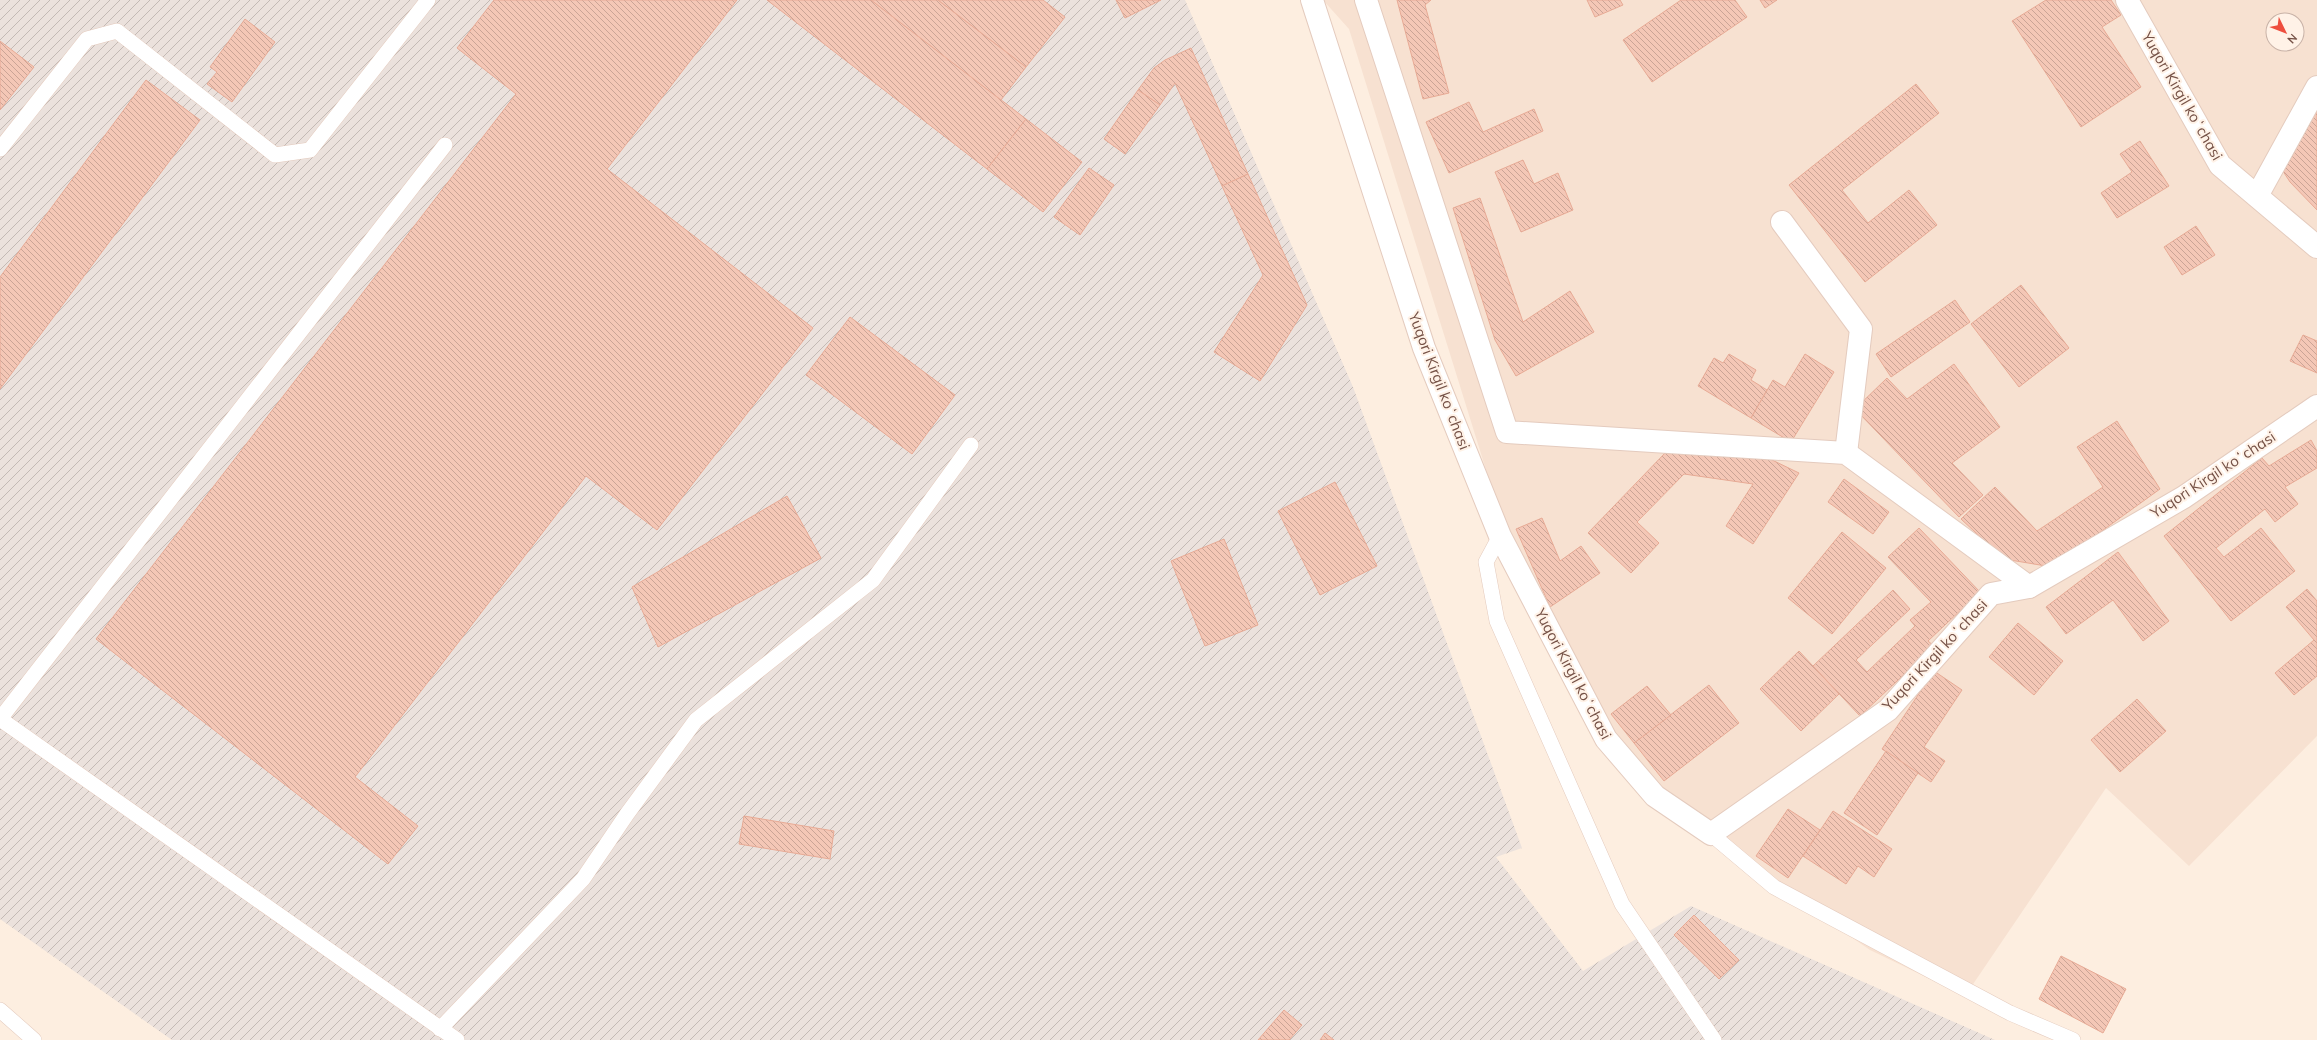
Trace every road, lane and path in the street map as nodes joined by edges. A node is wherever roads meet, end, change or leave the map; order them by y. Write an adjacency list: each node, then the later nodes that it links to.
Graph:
1 (428, 0): 7 (lane)
2 (1312, 0): 14 (street, Yuqori Kirgil koʻchasi)
3 (1366, 0): 13 (street)
4 (2128, 0): 8 (street, Yuqori Kirgil koʻchasi)
5 (2317, 87): 8 (street)
6 (445, 145): 16 (lane)
7 (0, 149)
8 (2257, 196): 10 (street, Yuqori Kirgil koʻchasi)
9 (1782, 222): 13 (street)
10 (2317, 247)
11 (2317, 406): 15 (street, Yuqori Kirgil koʻchasi)
12 (971, 445): 19 (lane)
13 (1846, 453): 15 (street)
14 (1500, 536): 17 (street, Yuqori Kirgil koʻchasi); 22 (lane)
15 (2029, 586): 17 (street, Yuqori Kirgil koʻchasi)
16 (0, 719): 19 (lane)
17 (1712, 834): 23 (lane)
18 (0, 1010): 20 (lane)
19 (440, 1029): 21 (lane)
20 (34, 1040)
21 (457, 1040)
22 (1714, 1040)
23 (2073, 1040)

